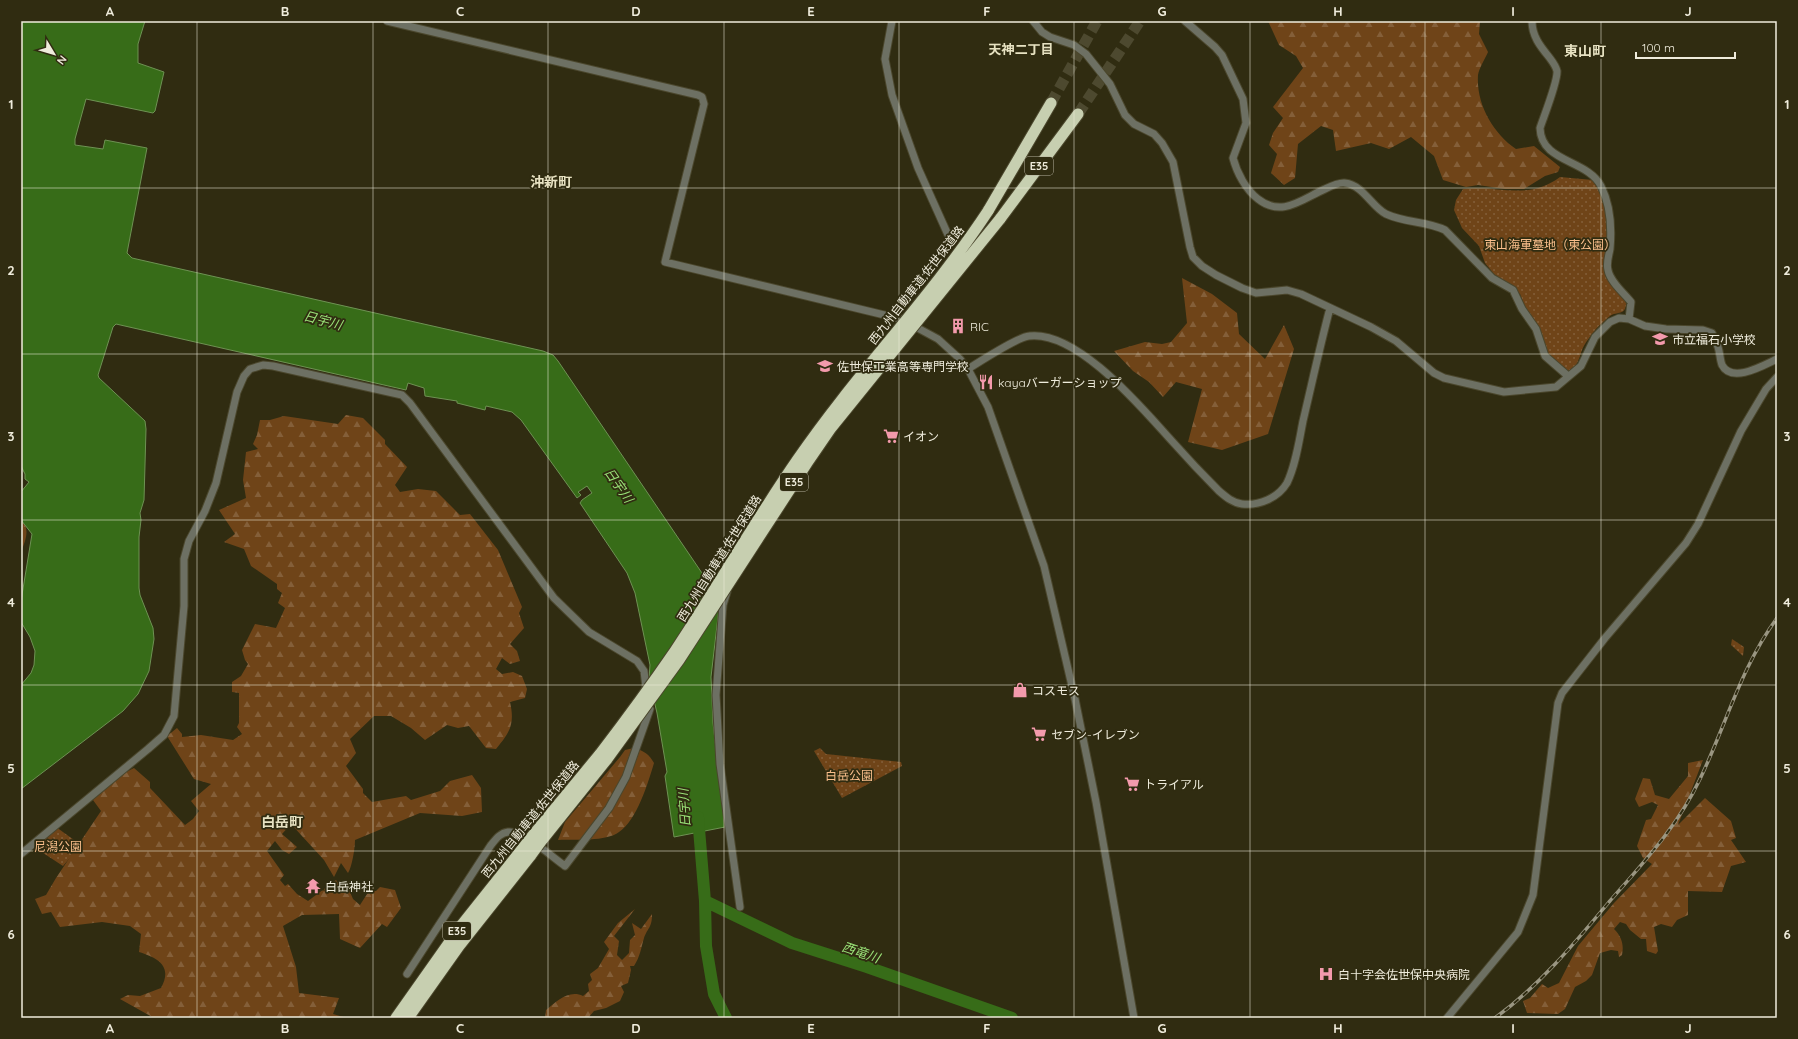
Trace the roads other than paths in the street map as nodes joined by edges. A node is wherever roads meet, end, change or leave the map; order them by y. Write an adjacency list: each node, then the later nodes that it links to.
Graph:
1 (388, 21): 10 (street)
2 (892, 21): 8 (street)
3 (1033, 21): 9 (street)
4 (1185, 21): 14 (street)
5 (1532, 21): 11 (street)
6 (1051, 103): 18 (highway, 西九州自動車道;佐世保道路 / E35, bridge)
7 (1078, 114): 18 (highway, 西九州自動車道;佐世保道路 / E35, bridge)
8 (949, 237)
9 (1330, 308): 13 (street); 14 (street)
10 (902, 319): 13 (street); 16 (street)
11 (1630, 319): 12 (street); 14 (street)
12 (1777, 359)
13 (968, 369): 25 (street)
14 (1568, 376)
15 (1777, 377): 26 (street)
16 (735, 565): 17 (street, bridge); 21 (street)
17 (649, 712): 20 (street); 22 (street)
18 (603, 757): 19 (highway, 西九州自動車道;佐世保道路 / E35, bridge)
19 (527, 851): 23 (highway, 西九州自動車道;佐世保道路 / E35); 24 (highway, 西九州自動車道;佐世保道路 / E35)
20 (21, 854)
21 (740, 907)
22 (407, 974)
23 (396, 1018)
24 (408, 1018)
25 (1134, 1018)
26 (1447, 1018)

